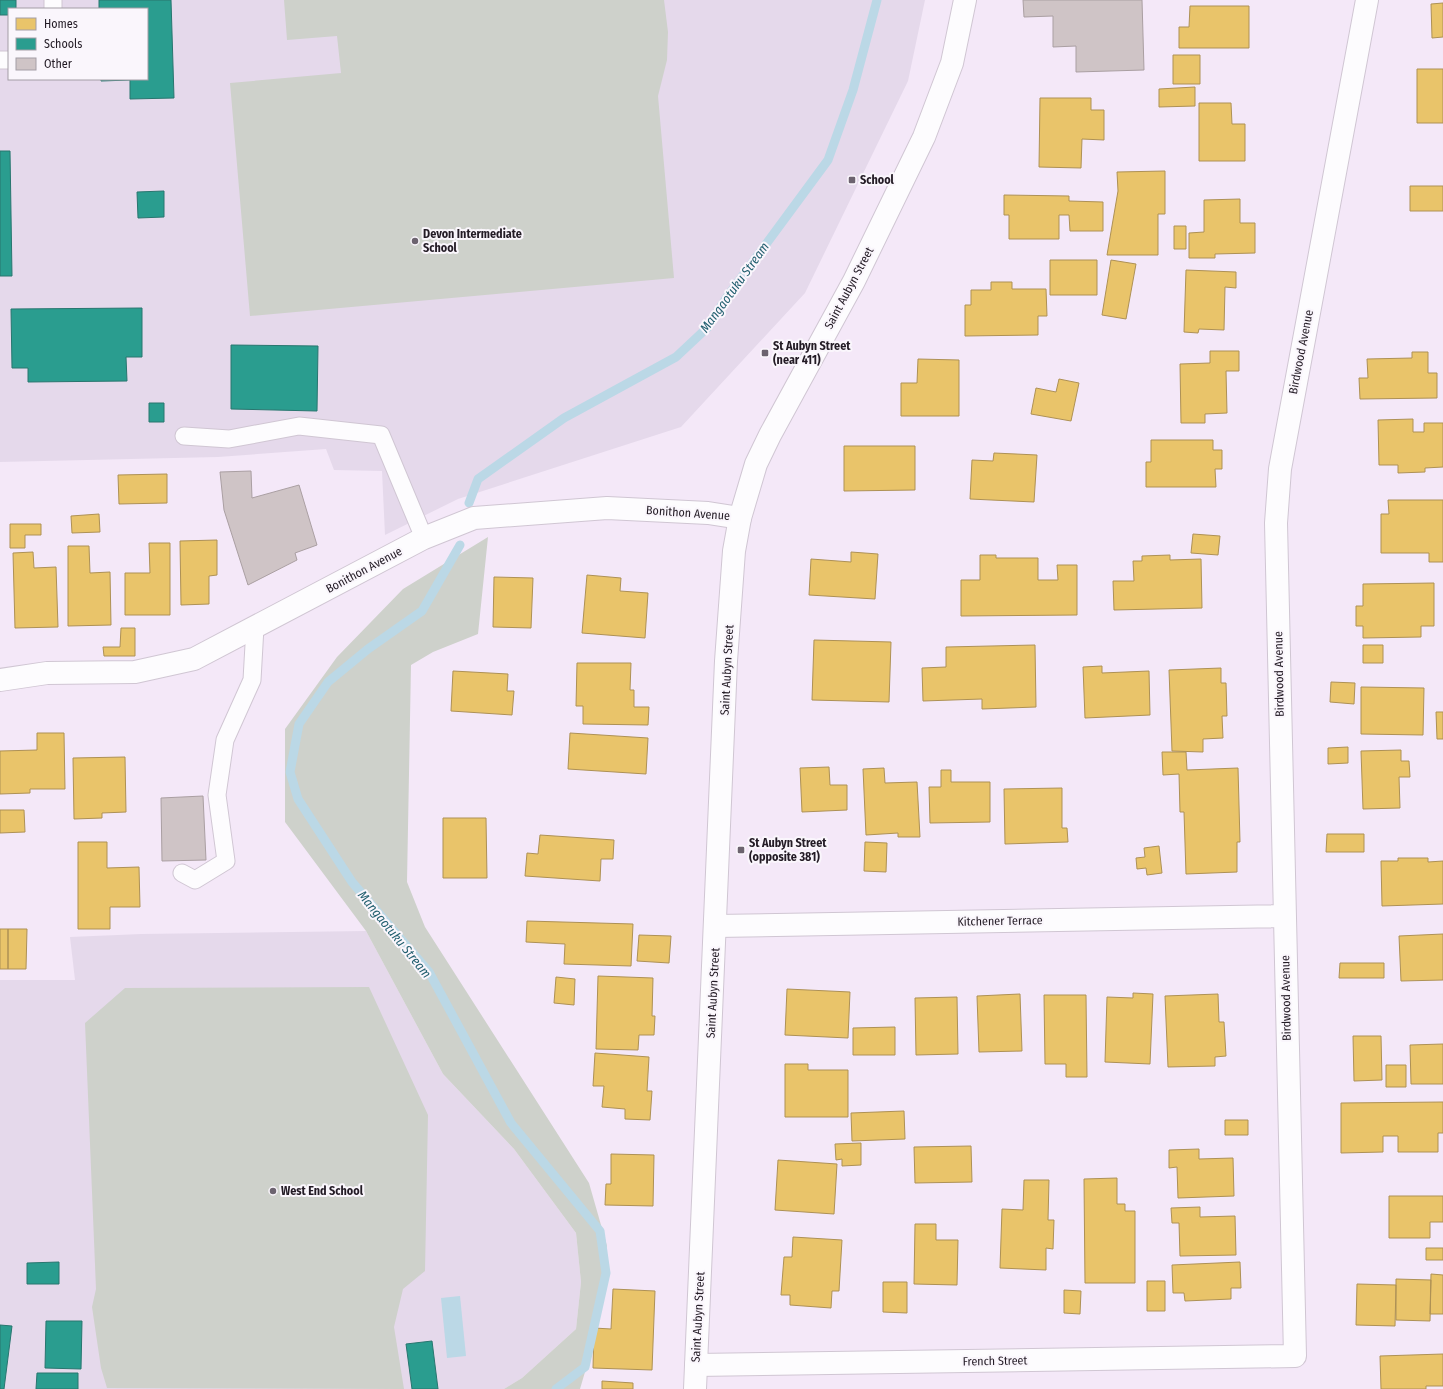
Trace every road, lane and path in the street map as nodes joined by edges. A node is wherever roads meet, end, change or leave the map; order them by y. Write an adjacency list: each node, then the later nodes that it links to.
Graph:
1 (965, 0): 4 (main road, Saint Aubyn Street)
2 (1367, 0): 9 (main road, Birdwood Avenue)
3 (184, 436): 5 (lane)
4 (740, 518): 5 (main road, Bonithon Avenue); 10 (main road, Saint Aubyn Street)
5 (424, 538): 6 (main road, Bonithon Avenue)
6 (255, 627): 7 (main road, Bonithon Avenue); 8 (lane)
7 (0, 680)
8 (182, 873)
9 (1284, 916): 10 (main road, Kitchener Terrace); 11 (main road, Birdwood Avenue)
10 (716, 926): 12 (main road, Saint Aubyn Street)
11 (1295, 1356): 12 (main road, French Street)
12 (696, 1365): 13 (main road, Saint Aubyn Street)
13 (695, 1389)

